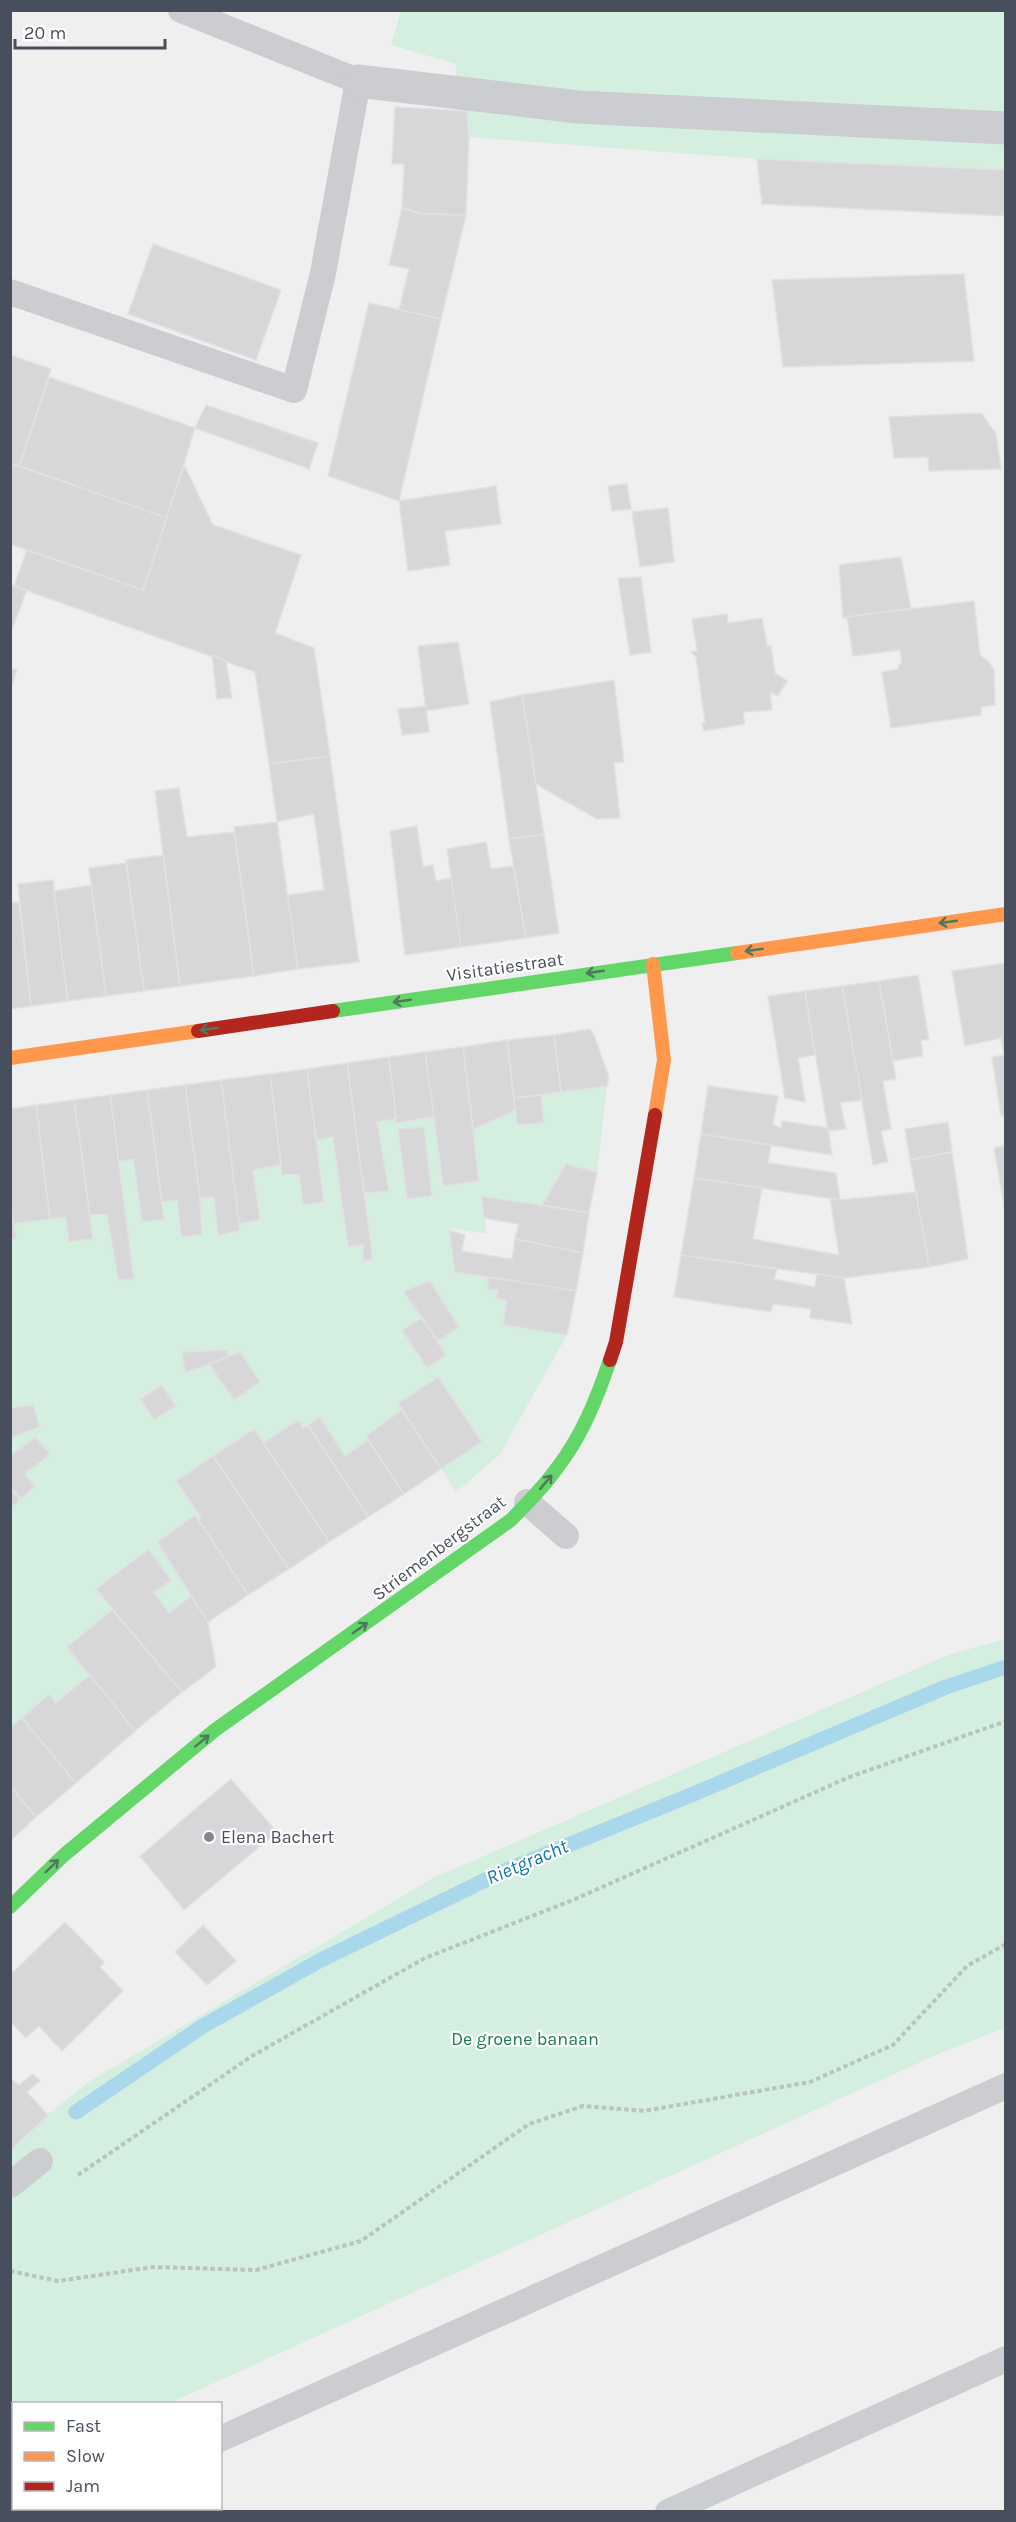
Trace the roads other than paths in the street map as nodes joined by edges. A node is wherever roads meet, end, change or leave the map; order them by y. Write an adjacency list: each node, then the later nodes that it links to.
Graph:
1 (181, 10): 2 (lane)
2 (358, 81): 3 (street); 4 (lane)
3 (1005, 128)
4 (10, 292)
5 (1005, 914): 6 (street, Visitatiestraat, one-way to 6)
6 (653, 964): 7 (street, Visitatiestraat, one-way to 7); 8 (street, Striemenbergstraat, one-way to 6)
7 (10, 1058)
8 (527, 1502): 9 (lane); 10 (street, Striemenbergstraat, one-way to 8)
9 (566, 1536)
10 (10, 1907)
11 (1005, 2086): 15 (lane)
12 (40, 2161): 13 (lane)
13 (10, 2185)
14 (1005, 2359): 16 (lane)
15 (222, 2438)
16 (668, 2511)

